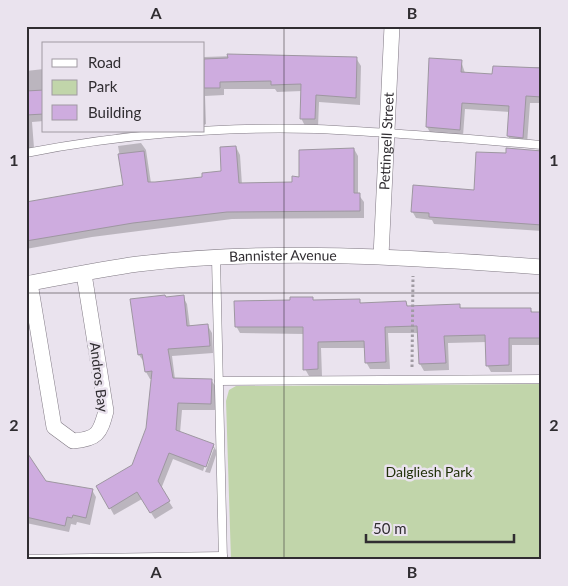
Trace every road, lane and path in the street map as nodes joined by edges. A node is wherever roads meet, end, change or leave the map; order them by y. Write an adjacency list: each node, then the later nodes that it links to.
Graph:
1 (392, 26): 4 (street, Pettingell Street)
2 (201, 132): 6 (lane)
3 (205, 132): 4 (lane)
4 (387, 133): 5 (lane); 7 (street, Pettingell Street)
5 (542, 145)
6 (26, 153)
7 (381, 256): 8 (street, Bannister Avenue); 9 (street, Bannister Avenue)
8 (216, 258): 11 (street, Bannister Avenue); 15 (lane)
9 (413, 258): 10 (street, Bannister Avenue); 14 (path)
10 (542, 267)
11 (84, 274): 12 (street, Bannister Avenue); 12 (street, Andros Bay)
12 (28, 284)
13 (542, 379): 14 (lane)
14 (412, 380): 15 (lane)
15 (219, 381): 17 (lane)
16 (26, 558): 17 (lane)
17 (223, 558)

